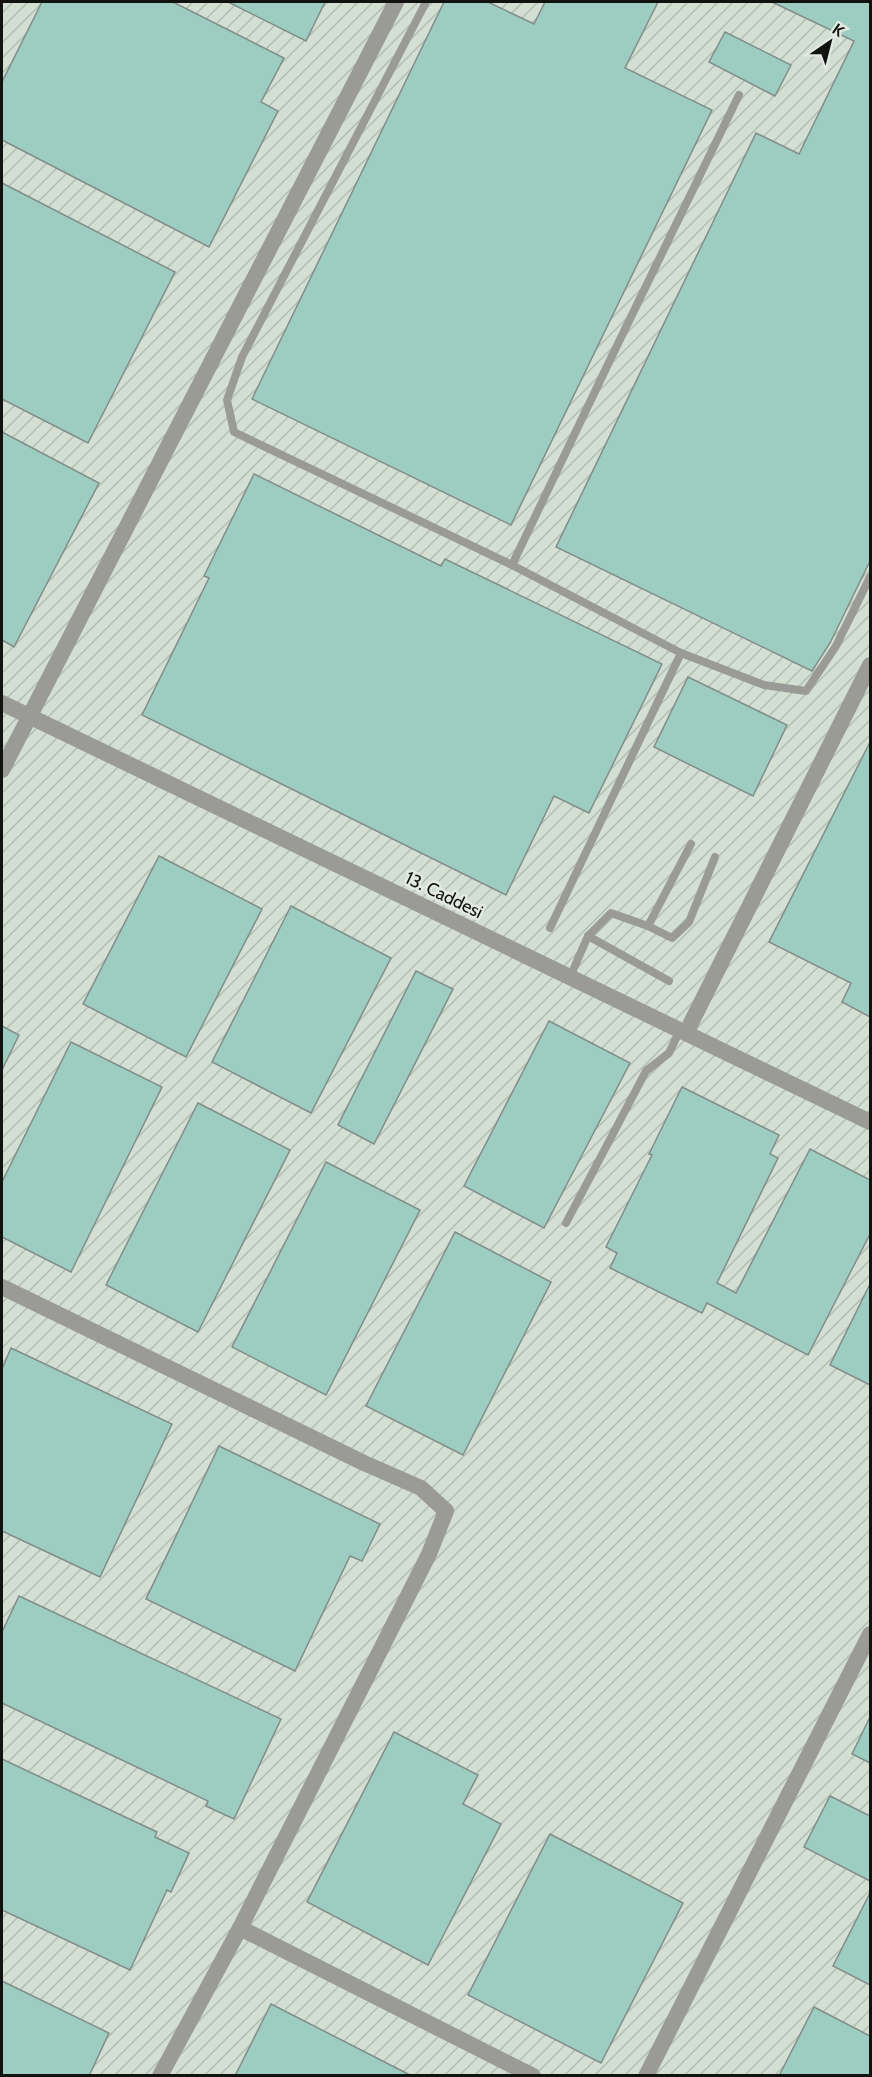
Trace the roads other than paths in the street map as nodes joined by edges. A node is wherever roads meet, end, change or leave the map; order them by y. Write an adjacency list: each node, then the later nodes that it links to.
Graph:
1 (396, 2): 9 (street)
2 (426, 2): 4 (lane)
3 (739, 95): 4 (lane)
4 (512, 565): 6 (lane)
5 (870, 578): 6 (lane)
6 (681, 653): 14 (lane)
7 (870, 665): 18 (street)
8 (2, 703): 9 (street, 13. Caddesi)
9 (29, 716): 10 (street); 16 (street, 13. Caddesi)
10 (2, 770)
11 (691, 844): 13 (lane)
12 (715, 857): 13 (lane)
13 (648, 926): 15 (lane)
14 (550, 927)
15 (588, 936): 16 (lane); 17 (lane)
16 (570, 977): 18 (street, 13. Caddesi)
17 (669, 981)
18 (683, 1032): 19 (street, 13. Caddesi); 20 (lane)
19 (870, 1122)
20 (566, 1223)
21 (2, 1287): 23 (street)
22 (870, 1634): 26 (street)
23 (240, 1928): 24 (street); 25 (street)
24 (160, 2076)
25 (533, 2076)
26 (646, 2076)

